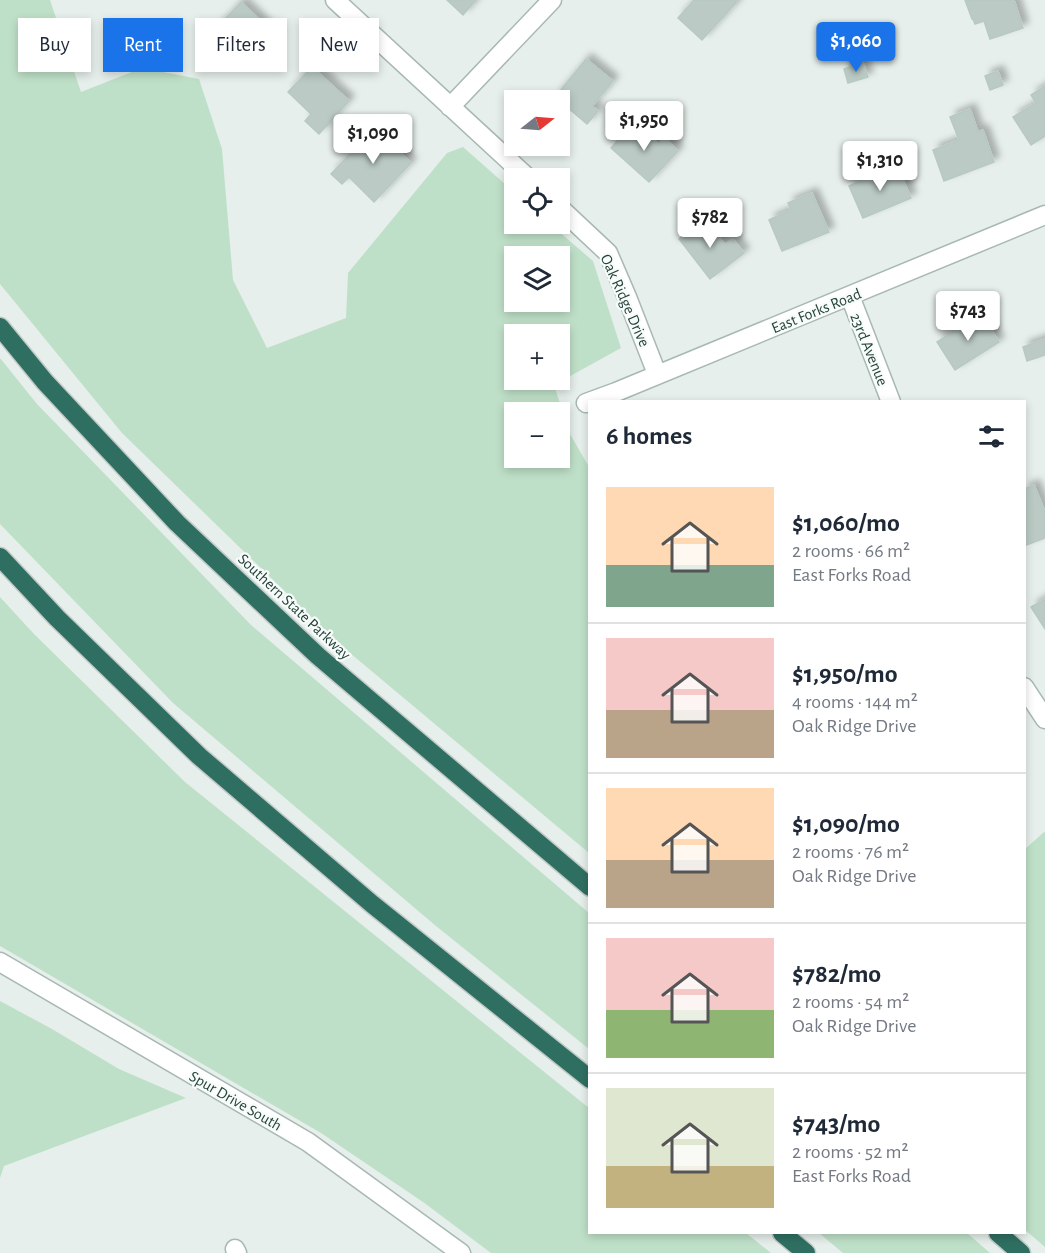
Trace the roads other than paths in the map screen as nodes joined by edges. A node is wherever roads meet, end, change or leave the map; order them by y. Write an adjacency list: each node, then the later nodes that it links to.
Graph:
1 (334, 0): 3 (street)
2 (552, 0): 3 (street)
3 (450, 107): 4 (street)
4 (517, 168)
5 (1045, 215): 7 (street, East Forks Road)
6 (570, 217): 9 (street, Oak Ridge Drive)
7 (850, 296): 9 (street, East Forks Road); 11 (street, 23rd Avenue)
8 (0, 327): 15 (highway, Southern State Parkway)
9 (657, 374): 10 (street, East Forks Road)
10 (594, 400)
11 (890, 400)
12 (0, 557): 17 (highway)
13 (1026, 690): 14 (street)
14 (1045, 719)
15 (588, 884)
16 (0, 962): 20 (street, Spur Drive South)
17 (588, 1077)
18 (783, 1234): 21 (highway)
19 (999, 1234): 22 (highway)
20 (461, 1253)
21 (806, 1253)
22 (1021, 1253)

